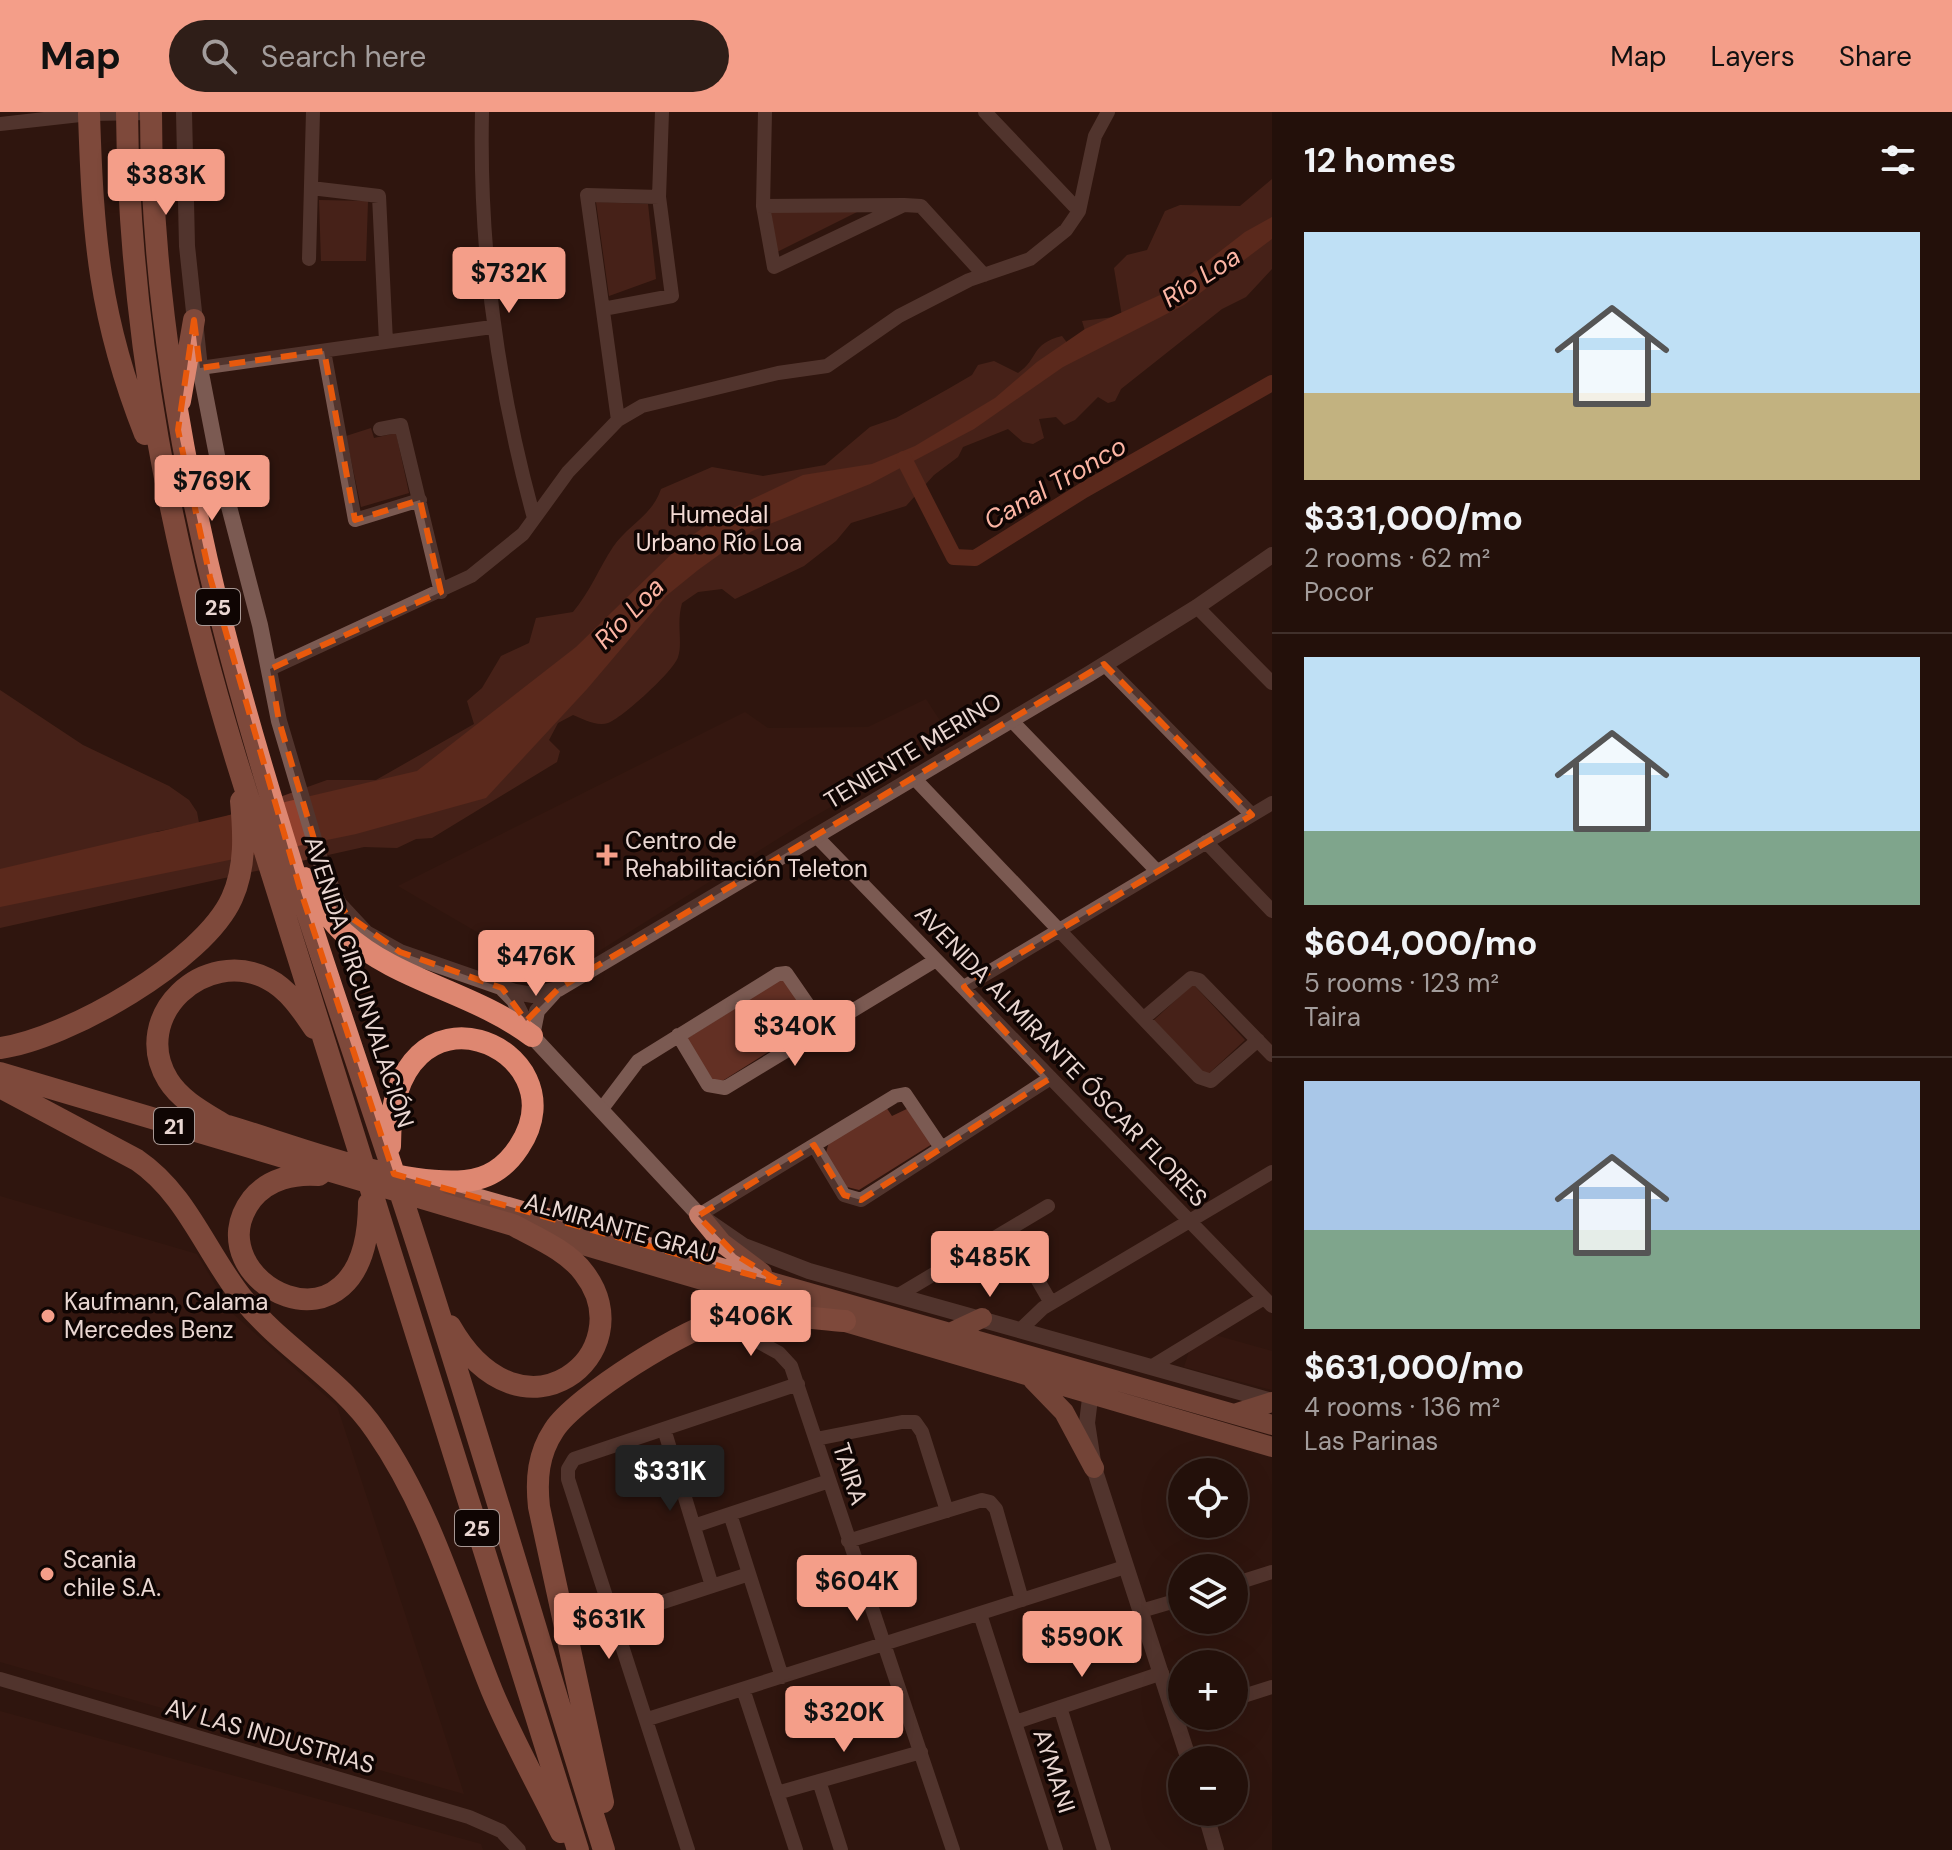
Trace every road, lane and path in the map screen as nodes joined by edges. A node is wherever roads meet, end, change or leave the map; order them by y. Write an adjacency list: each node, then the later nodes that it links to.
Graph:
1 (151, 112): 10 (street); 27 (highway, AVENIDA CIRCUNVALACIÓN / 25)
2 (184, 112): 20 (street, TENIENTE MERINO)
3 (313, 112): 12 (street)
4 (482, 112): 21 (street)
5 (662, 112): 13 (street)
6 (765, 112): 15 (street)
7 (985, 112): 16 (street)
8 (1108, 112): 16 (street)
9 (89, 113): 10 (street); 11 (street); 28 (highway)
10 (127, 113): 28 (highway, AVENIDA CIRCUNVALACIÓN / 25)
11 (0, 124)
12 (311, 188): 17 (street); 22 (street)
13 (659, 197): 19 (street); 19 (street)
14 (904, 205): 15 (street); 15 (street); 18 (street)
15 (763, 206)
16 (1079, 211): 18 (street)
17 (309, 259)
18 (984, 275): 25 (street)
19 (603, 309): 25 (street)
20 (194, 320): 24 (street, TENIENTE MERINO); 27 (highway)
21 (492, 327): 22 (street); 30 (street)
22 (386, 342): 23 (street)
23 (324, 351): 24 (street); 29 (street)
24 (200, 368): 35 (street, TENIENTE MERINO)
25 (618, 420): 30 (street)
26 (380, 429): 29 (street)
27 (178, 430): 45 (highway, AVENIDA CIRCUNVALACIÓN / 25)
28 (161, 468): 39 (highway, AVENIDA CIRCUNVALACIÓN / 25)
29 (420, 500): 32 (street)
30 (534, 518): 32 (street)
31 (1272, 555): 33 (street, TENIENTE MERINO)
32 (441, 592): 35 (street)
33 (1197, 607): 34 (street, TENIENTE MERINO); 36 (street)
34 (1104, 664): 37 (street, TENIENTE MERINO); 41 (street)
35 (270, 669): 45 (street, TENIENTE MERINO)
36 (1272, 683)
37 (1011, 720): 38 (street, TENIENTE MERINO); 44 (street)
38 (914, 778): 42 (street, TENIENTE MERINO); 47 (street)
39 (244, 793): 45 (highway, AVENIDA CIRCUNVALACIÓN / 25); 57 (highway)
40 (1272, 803): 41 (street)
41 (1252, 815): 43 (street)
42 (817, 837): 48 (street, AVENIDA ALMIRANTE ÓSCAR FLORES); 51 (street, TENIENTE MERINO)
43 (1206, 842): 44 (street); 46 (street)
44 (1157, 871): 47 (street)
45 (307, 893): 50 (street, TENIENTE MERINO); 55 (highway); 58 (highway, AVENIDA CIRCUNVALACIÓN / 25); 66 (highway, AVENIDA CIRCUNVALACIÓN / 25)
46 (1272, 911)
47 (1060, 929): 49 (street); 52 (street)
48 (936, 960): 49 (street, AVENIDA ALMIRANTE ÓSCAR FLORES); 53 (street)
49 (964, 987): 62 (street, AVENIDA ALMIRANTE ÓSCAR FLORES)
50 (502, 988): 51 (street, TENIENTE MERINO); 55 (street, ALMIRANTE GRAU)
51 (558, 989): 55 (street)
52 (1144, 1018): 56 (street); 56 (street)
53 (824, 1028): 54 (street); 54 (street)
54 (678, 1035): 64 (street)
55 (532, 1036): 64 (street, ALMIRANTE GRAU)
56 (1258, 1040): 59 (street)
57 (0, 1048)
58 (328, 1052): 65 (highway); 71 (highway, AVENIDA CIRCUNVALACIÓN / 25)
59 (1272, 1055)
60 (0, 1061): 65 (highway, ALMIRANTE GRAU / 21)
61 (0, 1073): 71 (highway, ALMIRANTE GRAU / 21)
62 (1049, 1079): 68 (street); 74 (street, AVENIDA ALMIRANTE ÓSCAR FLORES)
63 (0, 1087): 130 (highway)
64 (601, 1110): 73 (street, ALMIRANTE GRAU)
65 (226, 1126): 70 (highway, ALMIRANTE GRAU / 21)
66 (385, 1133): 70 (highway); 70 (highway)
67 (814, 1145): 68 (street); 68 (street); 73 (street)
68 (940, 1146)
69 (1272, 1172): 74 (street)
70 (397, 1177): 71 (highway, ALMIRANTE GRAU / 21); 75 (highway, ALMIRANTE GRAU); 77 (main road, ALMIRANTE GRAU); 78 (highway, AVENIDA CIRCUNVALACIÓN / 25)
71 (365, 1193): 71 (highway); 131 (highway, AVENIDA CIRCUNVALACIÓN / 25)
72 (1048, 1206): 76 (street)
73 (699, 1215): 77 (main road); 79 (street, ALMIRANTE GRAU)
74 (1191, 1220): 80 (street, AVENIDA ALMIRANTE ÓSCAR FLORES); 81 (street)
75 (513, 1225): 78 (highway); 84 (main road, ALMIRANTE GRAU)
76 (1009, 1230): 79 (street); 81 (street)
77 (783, 1284): 86 (main road, ALMIRANTE GRAU)
78 (433, 1295): 132 (highway, AVENIDA CIRCUNVALACIÓN / 25)
79 (897, 1296): 82 (street, ALMIRANTE GRAU)
80 (1268, 1302): 87 (street)
81 (1051, 1303): 85 (street)
82 (982, 1318): 85 (street, ALMIRANTE GRAU); 86 (main road)
83 (719, 1320): 84 (highway); 90 (street, TAIRA); 133 (highway)
84 (845, 1321): 89 (main road, ALMIRANTE GRAU)
85 (1021, 1329): 87 (street, ALMIRANTE GRAU)
86 (952, 1332): 88 (main road, ALMIRANTE GRAU)
87 (1151, 1367): 92 (street, ALMIRANTE GRAU)
88 (1093, 1374): 91 (street); 93 (main road, ALMIRANTE GRAU)
89 (1031, 1377): 91 (main road, ALMIRANTE GRAU); 98 (main road)
90 (798, 1384): 95 (street); 96 (street, TAIRA)
91 (1090, 1395): 97 (main road, ALMIRANTE GRAU); 98 (street)
92 (1272, 1402): 93 (main road)
93 (1233, 1414): 94 (main road, ALMIRANTE GRAU)
94 (1272, 1425)
95 (664, 1429): 102 (street); 113 (street)
96 (816, 1439): 99 (street, TAIRA); 100 (street)
97 (1272, 1447)
98 (1094, 1468): 104 (street)
99 (829, 1481): 101 (street); 103 (street, TAIRA)
100 (947, 1511): 103 (street); 109 (street)
101 (730, 1514): 102 (street); 106 (street)
102 (694, 1526): 108 (street)
103 (848, 1541): 114 (street, TAIRA)
104 (1125, 1567): 109 (street); 111 (street)
105 (1272, 1572): 107 (street)
106 (749, 1574): 108 (street); 116 (street)
107 (1248, 1580)
108 (712, 1586): 113 (street)
109 (1022, 1600): 112 (street)
110 (1168, 1603): 111 (street)
111 (1141, 1611): 115 (street)
112 (980, 1614): 114 (street); 124 (street, AYMANI)
113 (614, 1618): 123 (street)
114 (885, 1644): 116 (street); 125 (street, TAIRA)
115 (1162, 1673): 120 (street); 122 (street)
116 (782, 1677): 119 (street)
117 (0, 1679): 129 (street, AV LAS INDUSTRIAS)
118 (1272, 1687): 121 (street)
119 (743, 1689): 123 (street); 127 (street)
120 (1168, 1689)
121 (1248, 1695)
122 (1060, 1707): 124 (street); 139 (street, AYMANI)
123 (648, 1719): 134 (street)
124 (1016, 1722): 138 (street, AYMANI)
125 (921, 1752): 126 (street); 137 (street, TAIRA)
126 (819, 1781): 127 (street); 136 (street)
127 (777, 1793): 135 (street)
128 (1209, 1826): 140 (street)
129 (519, 1850)
130 (570, 1850)
131 (578, 1850)
132 (604, 1850)
133 (613, 1850)
134 (688, 1850)
135 (796, 1850)
136 (841, 1850)
137 (953, 1850)
138 (1056, 1850)
139 (1104, 1850)
140 (1216, 1850)

